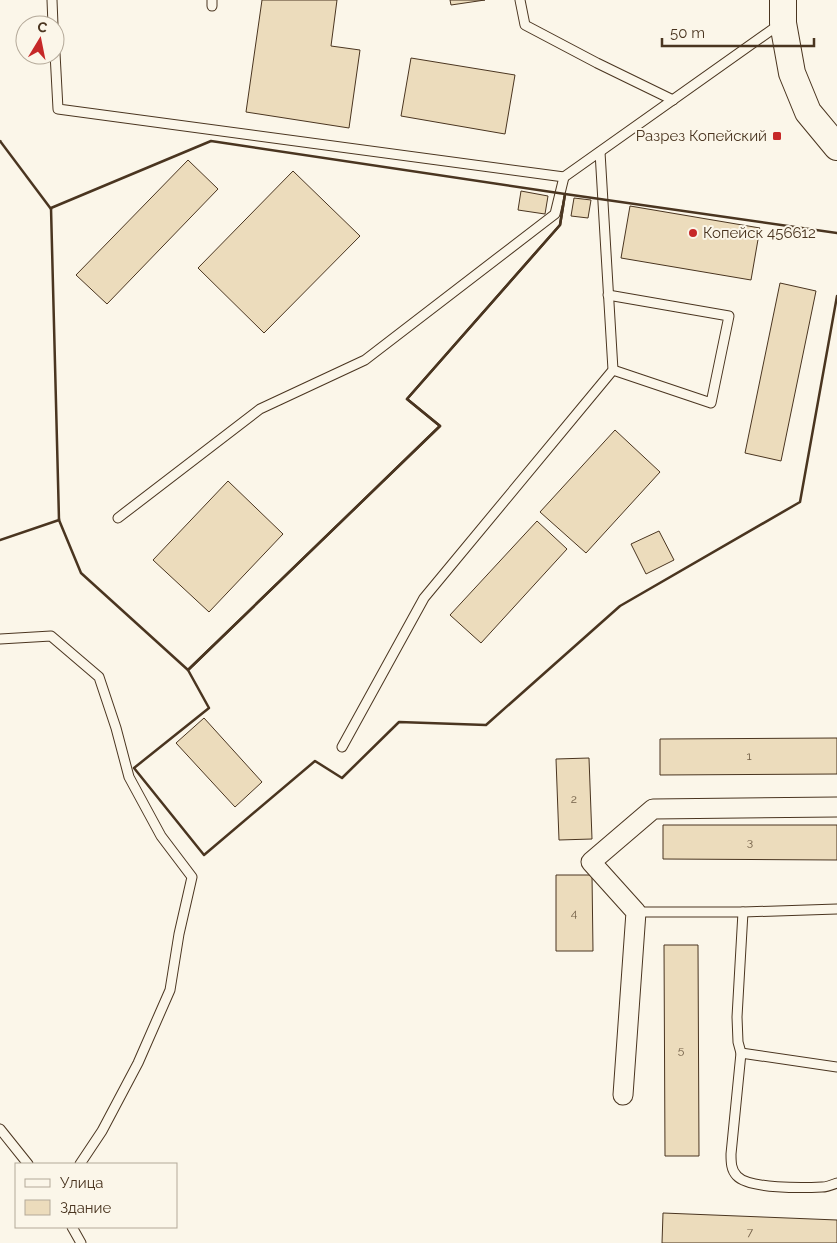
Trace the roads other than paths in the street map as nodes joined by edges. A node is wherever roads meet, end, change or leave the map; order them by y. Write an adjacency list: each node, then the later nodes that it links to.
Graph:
1 (52, 0): 4 (lane)
2 (520, 0): 6 (lane)
3 (783, 11): 6 (lane); 7 (main road)
4 (53, 15)
5 (56, 65): 9 (lane)
6 (673, 100): 8 (lane)
7 (837, 147)
8 (600, 152): 9 (lane); 10 (lane)
9 (564, 177): 12 (lane)
10 (608, 295): 11 (lane); 11 (lane)
11 (613, 370): 14 (lane)
12 (118, 518)
13 (0, 640): 24 (lane)
14 (342, 747)
15 (837, 807): 17 (street)
16 (837, 909): 18 (lane)
17 (636, 912): 18 (lane); 21 (street)
18 (743, 912): 19 (lane)
19 (741, 1053): 20 (lane); 25 (lane)
20 (837, 1066)
21 (623, 1095)
22 (0, 1129): 23 (lane)
23 (27, 1163)
24 (81, 1163)
25 (837, 1183)
26 (73, 1228): 27 (lane)
27 (81, 1243)

